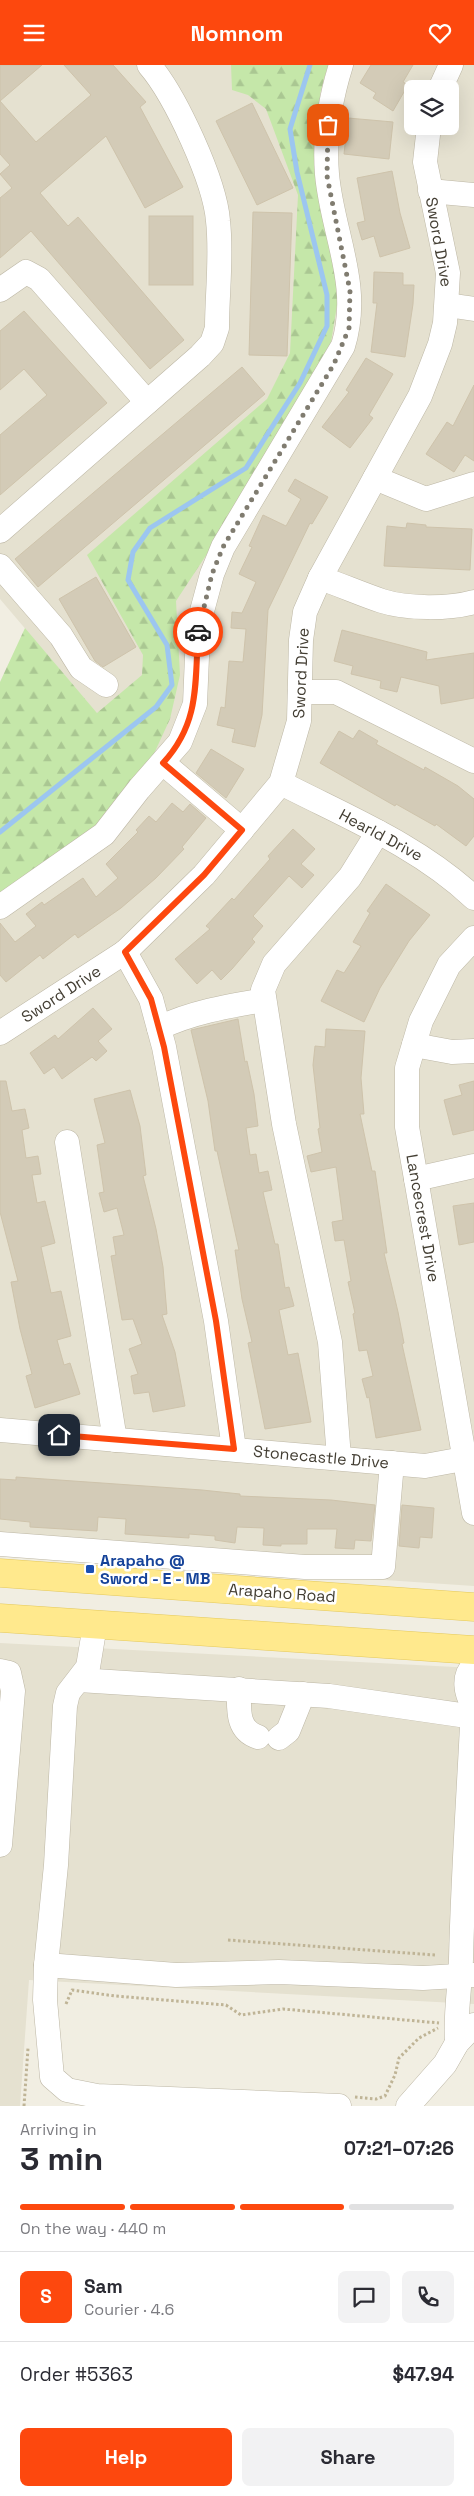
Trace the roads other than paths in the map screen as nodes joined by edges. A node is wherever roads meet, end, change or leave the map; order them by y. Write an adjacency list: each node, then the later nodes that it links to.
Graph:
1 (149, 65): 11 (street)
2 (340, 65): 21 (street)
3 (451, 65): 4 (street)
4 (444, 80)
5 (428, 135): 6 (street, Sword Drive)
6 (430, 191): 7 (street); 9 (street, Sword Drive)
7 (474, 195)
8 (0, 290): 11 (street)
9 (447, 305): 10 (street); 12 (street, Sword Drive)
10 (474, 309)
11 (146, 402): 14 (street)
12 (375, 478): 13 (street); 16 (street, Sword Drive)
13 (474, 484)
14 (0, 531)
15 (0, 566): 18 (street)
16 (320, 578): 17 (street); 19 (street, Sword Drive)
17 (474, 602)
18 (106, 685)
19 (300, 692): 20 (street); 22 (street, Sword Drive)
20 (474, 761)
21 (163, 763): 23 (street); 26 (street)
22 (281, 783): 23 (street, Sword Drive); 24 (street, Hearld Drive)
23 (242, 830): 28 (street, Sword Drive)
24 (378, 832): 25 (street, Hearld Drive); 29 (street)
25 (474, 898)
26 (0, 907)
27 (474, 938): 32 (street, Lancecrest Drive)
28 (125, 952): 30 (street); 31 (street, Sword Drive)
29 (264, 1000): 30 (street); 40 (street)
30 (159, 1028): 39 (street)
31 (0, 1033)
32 (414, 1045): 33 (street); 36 (street, Lancecrest Drive)
33 (474, 1051)
34 (67, 1142): 38 (street)
35 (474, 1166): 36 (street)
36 (416, 1179): 41 (street, Lancecrest Drive)
37 (1, 1424): 38 (street, Stonecastle Drive)
38 (115, 1440): 39 (street, Stonecastle Drive)
39 (234, 1449): 40 (street, Stonecastle Drive)
40 (338, 1458): 42 (street, Stonecastle Drive)
41 (463, 1459): 42 (street, Stonecastle Drive); 43 (street, Lancecrest Drive)
42 (392, 1463): 44 (street)
43 (474, 1513)
44 (0, 1544)
45 (0, 1573): 46 (main road, Arapaho Road)
46 (474, 1607)
47 (0, 1618): 48 (main road)
48 (95, 1625): 49 (main road); 52 (street)
49 (474, 1650)
50 (474, 1665): 55 (street)
51 (0, 1671): 56 (street)
52 (79, 1680): 53 (street); 57 (street)
53 (239, 1689): 54 (street); 54 (street)
54 (303, 1694): 55 (street)
55 (474, 1711): 58 (street)
56 (0, 1845)
57 (46, 1965): 58 (street); 60 (street)
58 (458, 1975): 59 (street)
59 (453, 2026): 62 (street)
60 (97, 2101): 61 (street)
61 (343, 2101)
62 (408, 2106)

